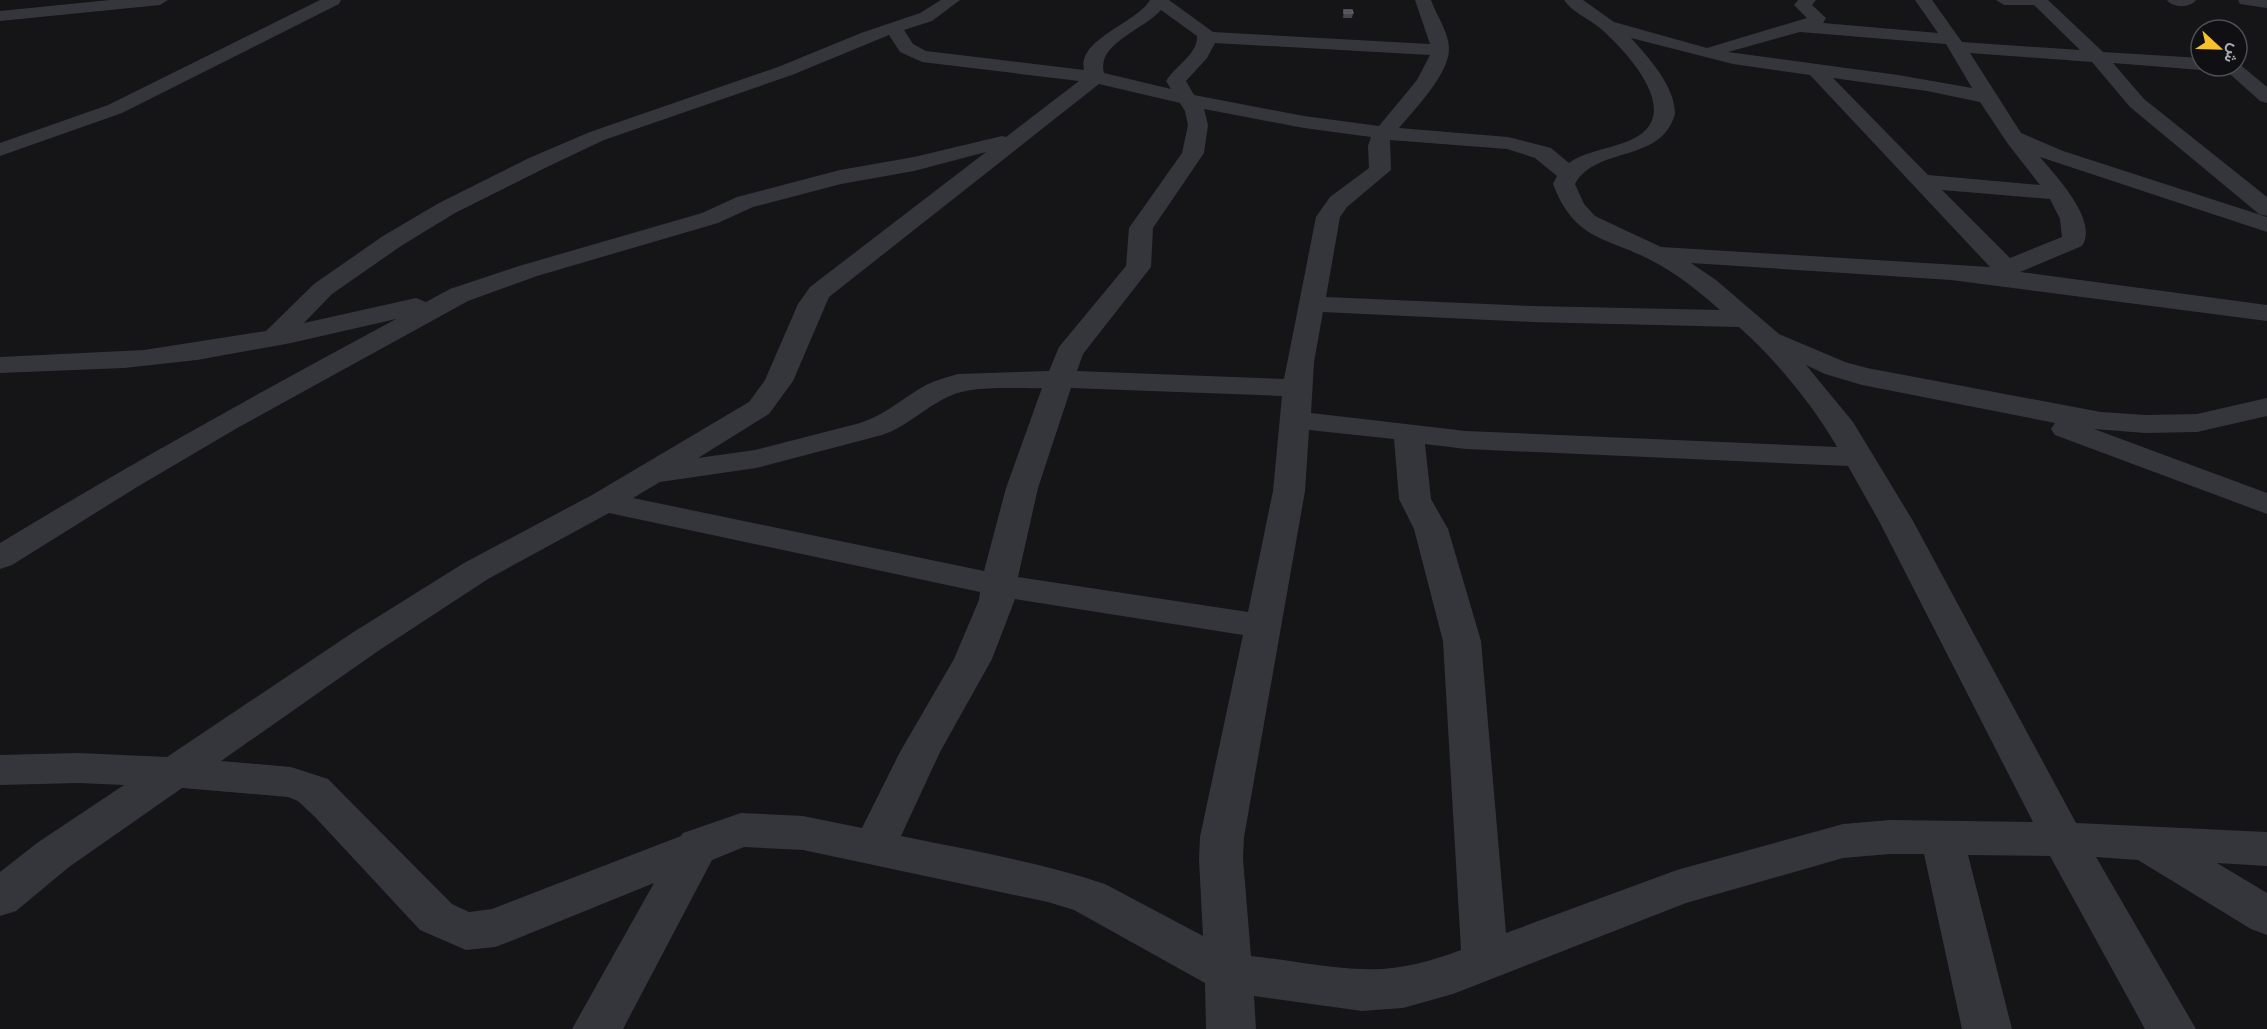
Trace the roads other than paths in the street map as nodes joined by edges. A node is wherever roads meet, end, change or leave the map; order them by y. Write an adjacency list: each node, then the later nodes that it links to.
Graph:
1 (160, 0): 15 (street)
2 (333, 0): 36 (street)
3 (952, 0): 18 (street)
4 (1423, 0): 21 (street)
5 (1572, 0): 16 (street)
6 (1808, 0): 17 (street)
7 (1923, 0): 20 (street)
8 (2004, 0): 9 (street)
9 (2039, 0): 23 (street)
10 (2175, 0): 11 (street)
11 (2188, 0)
12 (2246, 0): 14 (street)
13 (1158, 1): 19 (street); 28 (street)
14 (2267, 3)
15 (0, 16)
16 (1607, 25): 22 (street); 37 (street)
17 (1801, 27): 20 (street); 22 (street)
18 (894, 28): 28 (street); 48 (street)
19 (1207, 37): 21 (street); 30 (street)
20 (1954, 43): 23 (street); 31 (street)
21 (1440, 50): 33 (street)
22 (1704, 53): 27 (street)
23 (2096, 55): 24 (street); 40 (street)
24 (2189, 63)
25 (2249, 68): 26 (street)
26 (2255, 68)
27 (1816, 71): 31 (street); 38 (street)
28 (1095, 77): 30 (street); 35 (street)
29 (2245, 78): 32 (street)
30 (1187, 97): 33 (street); 50 (street)
31 (1986, 97): 34 (street)
32 (2267, 97)
33 (1384, 132): 37 (street); 45 (street)
34 (2010, 133): 39 (street); 41 (street)
35 (1018, 137): 44 (street); 57 (street)
36 (0, 150)
37 (1568, 174): 42 (street)
38 (1922, 181): 39 (street); 43 (street)
39 (2057, 193): 43 (street)
40 (2267, 209)
41 (2267, 225)
42 (1654, 252): 43 (street); 47 (street)
43 (1999, 272): 46 (street)
44 (459, 295): 48 (street); 60 (street)
45 (1311, 304): 47 (street); 51 (street)
46 (2267, 313)
47 (1757, 328): 52 (street); 56 (street)
48 (276, 337): 49 (street)
49 (0, 365)
50 (1059, 379): 51 (street); 57 (street); 61 (street)
51 (1298, 388): 54 (street)
52 (1997, 402): 53 (street); 59 (street)
53 (2267, 407)
54 (1295, 420): 55 (street); 62 (street)
55 (1409, 432): 56 (street); 73 (street)
56 (1858, 457): 66 (street)
57 (647, 476): 58 (street)
58 (604, 502): 61 (street); 64 (street)
59 (2267, 504)
60 (0, 558)
61 (998, 585): 62 (street); 69 (street)
62 (1263, 626): 74 (street)
63 (0, 770): 64 (street)
64 (174, 772): 68 (street); 71 (street)
65 (1942, 837): 66 (street); 73 (street); 77 (street)
66 (2063, 839): 67 (street); 78 (street)
67 (2146, 843): 70 (street); 72 (street)
68 (698, 845): 69 (street); 75 (street)
69 (873, 849): 74 (street)
70 (2267, 849)
71 (0, 898)
72 (2267, 916)
73 (1485, 960): 74 (street)
74 (1230, 973): 76 (street)
75 (597, 1029)
76 (1231, 1029)
77 (1987, 1029)
78 (2171, 1029)

